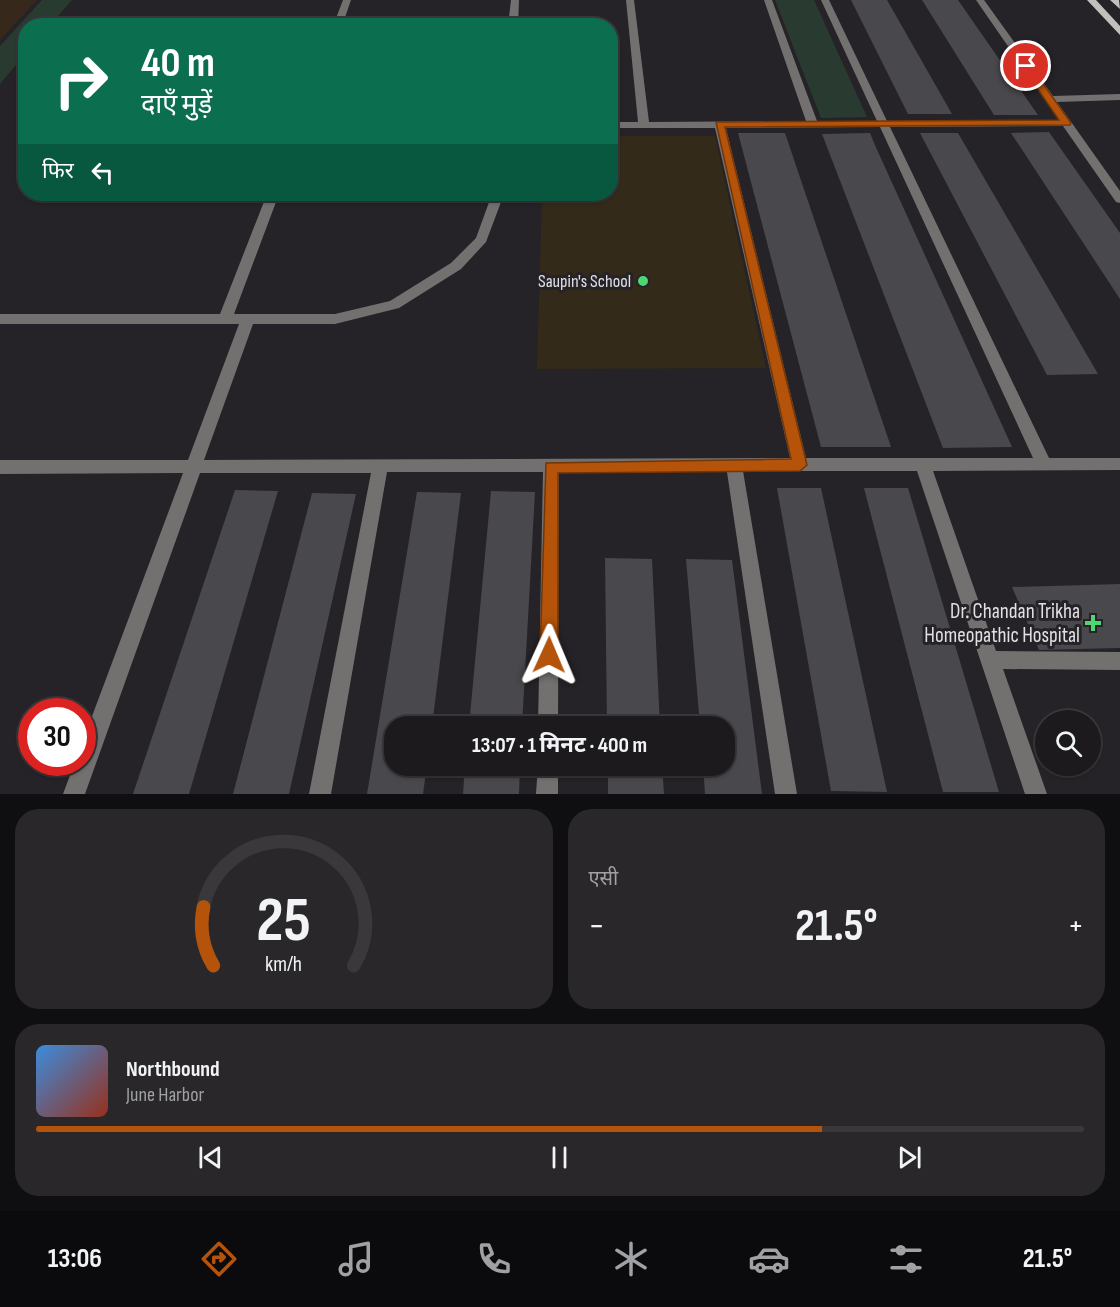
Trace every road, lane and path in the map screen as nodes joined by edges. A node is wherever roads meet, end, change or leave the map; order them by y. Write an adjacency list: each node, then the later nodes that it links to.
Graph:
1 (347, 0): 10 (street)
2 (515, 0): 11 (street)
3 (630, 0): 19 (street)
4 (768, 0): 15 (street)
5 (825, 0): 16 (street)
6 (980, 0): 14 (street)
7 (1091, 0): 12 (main road)
8 (1114, 0): 9 (main road)
9 (1120, 6)
10 (340, 18)
11 (514, 18)
12 (1120, 32)
13 (1120, 98): 14 (street)
14 (1049, 99): 17 (street)
15 (812, 123): 16 (street); 20 (street)
16 (883, 123): 17 (street); 27 (street)
17 (1066, 123): 21 (street)
18 (618, 124): 19 (street)
19 (644, 124): 20 (street)
20 (720, 124): 29 (street)
21 (1120, 199)
22 (270, 201): 25 (street)
23 (495, 201): 26 (street)
24 (0, 319): 25 (street)
25 (225, 319): 26 (street)
26 (248, 319): 32 (street)
27 (1044, 464): 28 (street); 30 (street)
28 (1120, 464)
29 (800, 465): 30 (street); 34 (street)
30 (923, 466): 36 (street)
31 (0, 467): 32 (street)
32 (194, 467): 35 (street); 40 (street)
33 (551, 467): 34 (street); 35 (street); 38 (street)
34 (734, 467): 43 (street)
35 (380, 468): 41 (street)
36 (992, 660): 37 (street); 44 (street)
37 (1120, 661)
38 (548, 716)
39 (548, 776): 42 (street)
40 (74, 794)
41 (320, 794)
42 (548, 794)
43 (786, 794)
44 (1036, 794)

